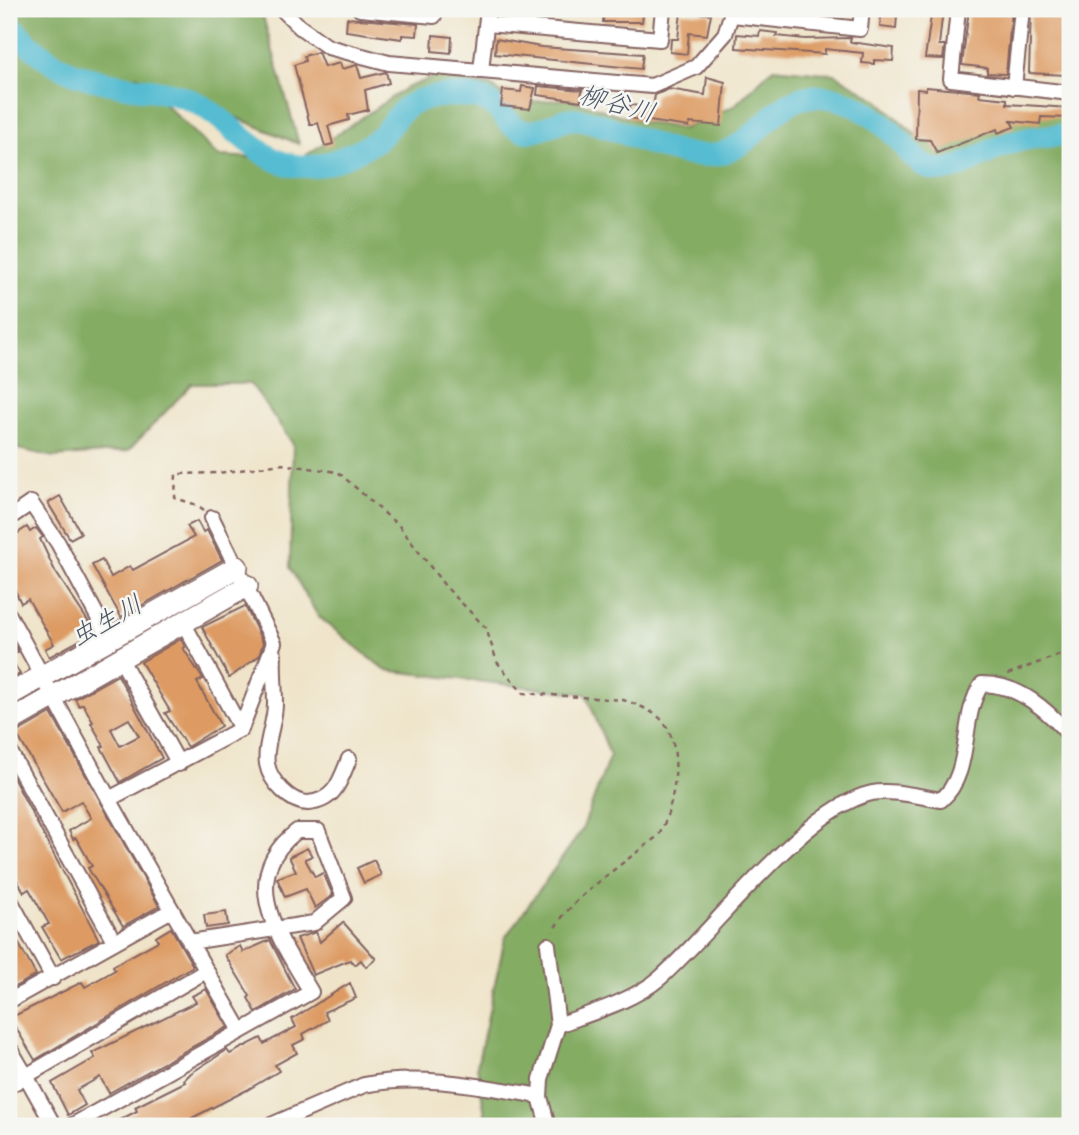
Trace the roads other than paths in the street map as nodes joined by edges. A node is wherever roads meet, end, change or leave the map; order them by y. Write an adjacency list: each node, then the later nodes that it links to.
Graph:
1 (282, 9): 11 (street)
2 (360, 9): 3 (street)
3 (435, 9)
4 (663, 9): 10 (street)
5 (862, 9): 9 (street)
6 (958, 9): 12 (street)
7 (1022, 9): 12 (street)
8 (732, 12): 9 (street); 11 (street)
9 (798, 15)
10 (488, 16): 11 (street)
11 (481, 70)
12 (1014, 87): 13 (street)
13 (1070, 93)
14 (9, 517): 19 (street)
15 (212, 518): 16 (street)
16 (242, 576): 18 (street); 19 (street); 20 (street)
17 (9, 615): 22 (street)
18 (183, 622): 21 (street); 26 (street)
19 (109, 638): 22 (street)
20 (274, 643): 26 (street); 29 (street)
21 (120, 658): 24 (street); 30 (street)
22 (42, 676): 23 (street); 24 (street)
23 (9, 695)
24 (53, 696): 25 (street); 31 (street)
25 (9, 722)
26 (241, 729): 30 (street)
27 (1070, 736): 41 (street)
28 (9, 750): 35 (street)
29 (349, 759)
30 (180, 764): 31 (street)
31 (109, 799): 33 (street)
32 (9, 898): 39 (street)
33 (172, 910): 35 (street); 36 (street)
34 (274, 929): 34 (street); 36 (street); 42 (street)
35 (114, 941): 39 (street)
36 (190, 942): 38 (street)
37 (548, 945): 41 (street)
38 (206, 971): 42 (street); 44 (street)
39 (53, 978): 40 (street)
40 (9, 1001)
41 (558, 1025): 46 (street)
42 (241, 1031): 48 (street)
43 (9, 1047): 44 (street)
44 (26, 1076): 45 (street); 47 (street)
45 (9, 1086)
46 (540, 1096): 49 (street); 50 (street)
47 (54, 1126)
48 (71, 1126)
49 (269, 1126)
50 (548, 1126)

